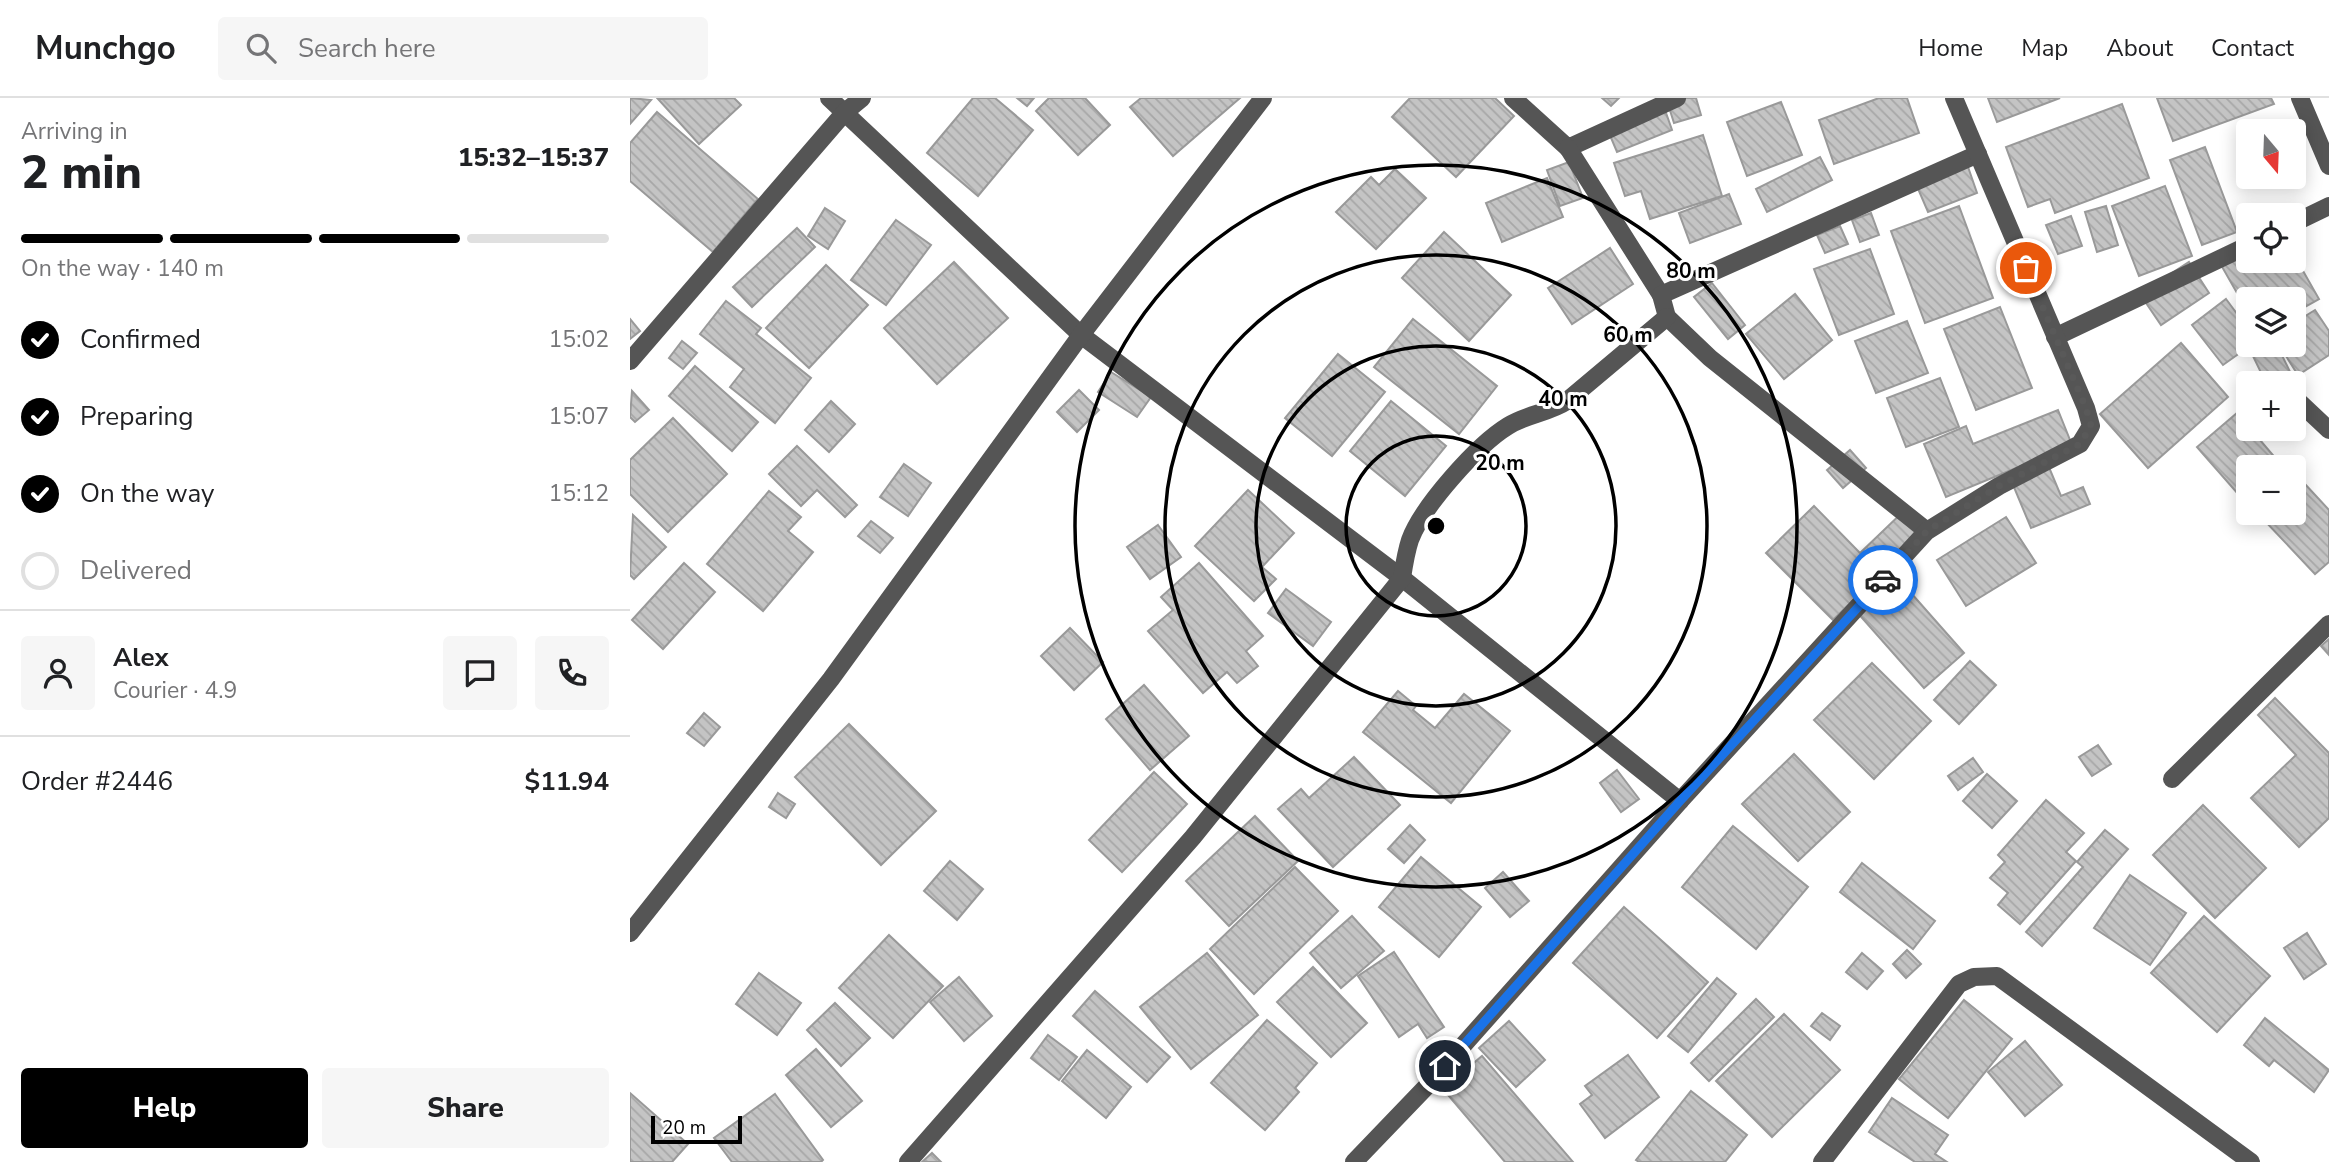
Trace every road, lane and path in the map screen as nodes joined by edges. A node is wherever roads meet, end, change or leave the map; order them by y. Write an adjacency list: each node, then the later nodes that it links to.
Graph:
1 (829, 98): 8 (street)
2 (862, 98): 8 (street)
3 (1263, 98): 17 (street)
4 (1513, 98): 9 (street)
5 (1677, 98): 9 (street)
6 (1954, 98): 10 (street)
7 (2300, 98): 11 (street)
8 (845, 112): 17 (street); 19 (street)
9 (1568, 148): 15 (street)
10 (1978, 154): 15 (street); 18 (street)
11 (2329, 166)
12 (2329, 206): 13 (street)
13 (2306, 217)
14 (2236, 250): 18 (street)
15 (1661, 296): 16 (street)
16 (1667, 317): 22 (street); 23 (street)
17 (1081, 335): 23 (street); 27 (street)
18 (2055, 337): 22 (street)
19 (630, 360)
20 (2306, 408): 21 (street)
21 (2329, 430)
22 (1927, 531): 26 (street)
23 (1402, 578): 26 (street); 28 (street)
24 (2329, 624): 25 (street)
25 (2172, 779)
26 (1680, 801): 29 (street)
27 (630, 933)
28 (908, 1162)
29 (1354, 1162)
30 (1822, 1162): 31 (street)
31 (2251, 1162)

